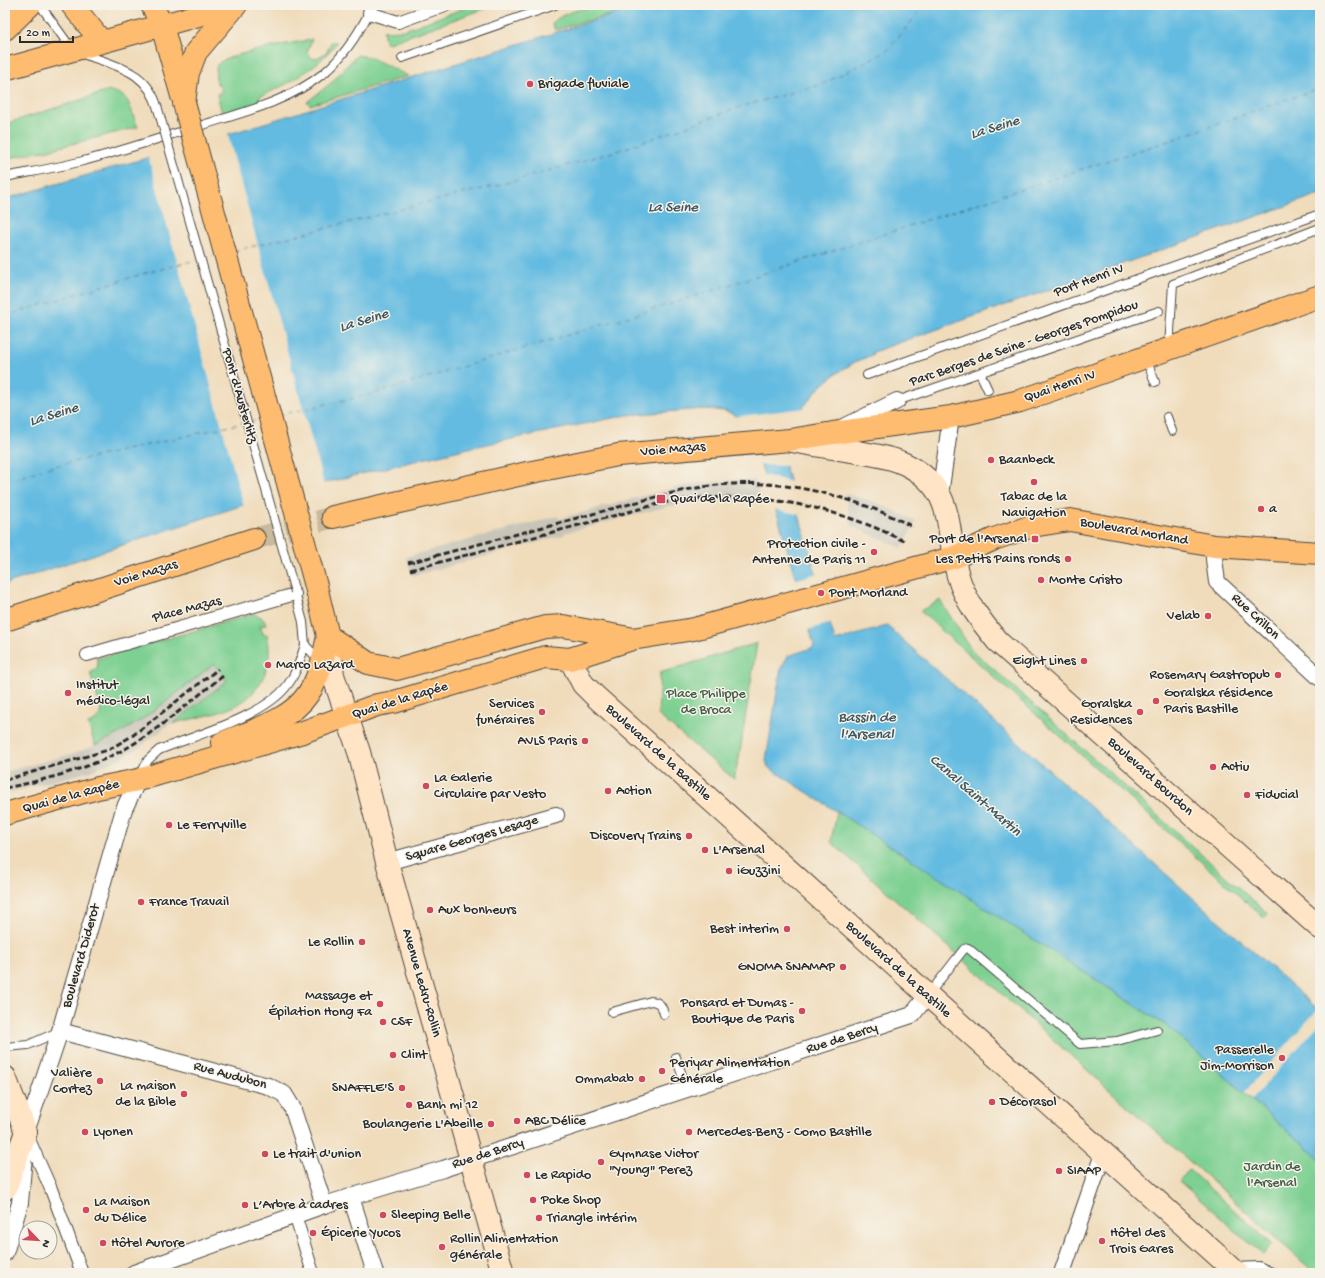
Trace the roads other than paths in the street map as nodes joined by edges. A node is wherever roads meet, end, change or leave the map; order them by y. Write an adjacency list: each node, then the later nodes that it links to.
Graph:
1 (30, 5): 9 (main road)
2 (40, 5): 11 (lane)
3 (72, 5): 10 (main road)
4 (235, 5): 8 (main road); 14 (main road)
5 (445, 5): 7 (street)
6 (555, 5): 12 (lane)
7 (370, 9): 15 (lane)
8 (160, 14): 10 (main road); 14 (main road, Pont d'Austerlitz)
9 (5, 30)
10 (102, 42): 11 (main road)
11 (72, 50): 13 (main road); 38 (lane, Pont d'Austerlitz, bridge)
12 (402, 58)
13 (5, 69)
14 (184, 103): 42 (main road, Pont d'Austerlitz, bridge)
15 (5, 177)
16 (1320, 214): 23 (lane, Port Henri IV)
17 (1320, 228): 20 (lane)
18 (1320, 296): 20 (main road, Quai Henri IV)
19 (1159, 311): 22 (lane, Parc Berges de Seine - Georges Pompidou)
20 (1169, 350): 21 (main road, Quai Henri IV)
21 (1146, 358): 24 (lane); 27 (main road, Quai Henri IV)
22 (980, 373): 25 (lane); 26 (lane, Parc Berges de Seine - Georges Pompidou)
23 (867, 375)
24 (1155, 382)
25 (988, 390)
26 (897, 401): 31 (street)
27 (951, 417): 31 (main road, Quai Henri IV); 32 (street)
28 (1167, 417): 29 (lane)
29 (1172, 431)
30 (790, 440): 31 (main road, Quai Henri IV); 33 (main road, Voie Mazas)
31 (835, 441): 32 (main road)
32 (940, 495): 37 (main road)
33 (333, 517)
34 (254, 539): 39 (main road, Voie Mazas)
35 (1214, 546): 36 (main road, Boulevard Morland); 37 (main road, Boulevard Morland); 48 (street, Rue Crillon)
36 (1320, 553)
37 (954, 557): 43 (main road); 54 (main road, Boulevard Bourdon)
38 (295, 593): 44 (lane, Pont d'Austerlitz); 45 (street, Place Mazas)
39 (37, 608): 40 (main road); 41 (main road)
40 (5, 620)
41 (5, 630)
42 (328, 636): 43 (main road); 47 (main road, Quai de la Rapée)
43 (632, 639): 46 (main road, Quai de la Rapée)
44 (305, 645): 47 (lane); 50 (lane, Quai de la Rapée)
45 (87, 655)
46 (570, 659): 49 (main road, Quai de la Rapée); 55 (main road, Boulevard de la Bastille)
47 (331, 677): 49 (main road, Avenue Ledru-Rollin); 50 (main road, Quai de la Rapée)
48 (1320, 678)
49 (347, 717): 50 (main road, Quai de la Rapée); 53 (main road, Avenue Ledru-Rollin)
50 (138, 780): 51 (main road, Quai de la Rapée); 59 (street, Boulevard Diderot)
51 (5, 814)
52 (556, 815): 53 (street, Square Georges Lesage)
53 (387, 862): 66 (main road, Avenue Ledru-Rollin)
54 (1320, 928)
55 (927, 996): 58 (lane); 63 (street, Rue de Bercy); 65 (main road, Boulevard de la Bastille)
56 (612, 1012): 57 (lane)
57 (664, 1014)
58 (1157, 1030)
59 (60, 1031): 60 (lane); 64 (street, Boulevard Diderot); 69 (street, Rue Audubon)
60 (5, 1047)
61 (676, 1057): 63 (lane)
62 (5, 1078): 64 (main road)
63 (687, 1090): 66 (street, Rue de Bercy)
64 (26, 1132): 67 (main road, Boulevard Diderot); 71 (street, Boulevard Diderot); 73 (street)
65 (1103, 1154): 72 (main road, Boulevard de la Bastille); 78 (street)
66 (472, 1160): 68 (street, Rue de Bercy); 77 (main road, Avenue Ledru-Rollin)
67 (5, 1189)
68 (351, 1197): 69 (street, Rue de Bercy); 76 (street)
69 (324, 1205): 70 (street, Rue de Bercy)
70 (295, 1215): 74 (street, Rue de Bercy); 75 (street)
71 (5, 1253)
72 (1233, 1270): 79 (lane)
73 (82, 1273)
74 (134, 1273)
75 (313, 1273)
76 (375, 1273)
77 (503, 1273)
78 (1062, 1273)
79 (1274, 1273)

